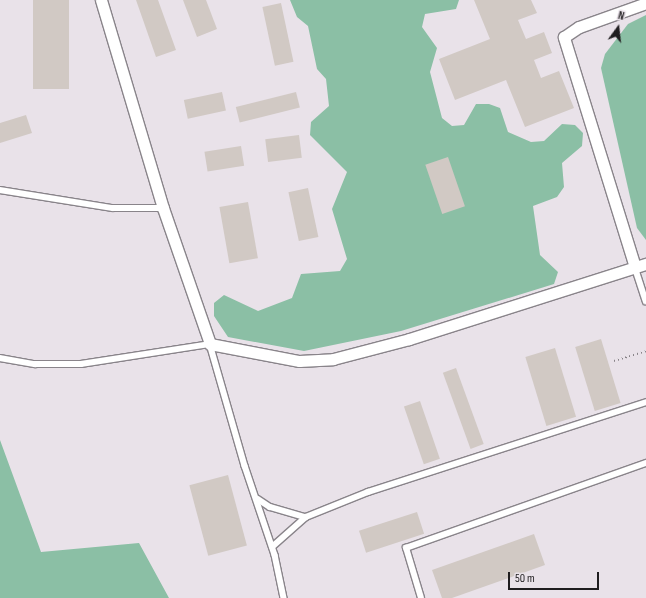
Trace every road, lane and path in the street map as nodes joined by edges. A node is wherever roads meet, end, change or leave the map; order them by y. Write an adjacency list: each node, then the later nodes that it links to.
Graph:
1 (101, 0): 4 (street)
2 (646, 3): 6 (street)
3 (0, 190): 4 (lane)
4 (163, 208): 8 (street)
5 (646, 264): 6 (street)
6 (634, 267): 7 (lane); 8 (street)
7 (646, 301)
8 (210, 344): 10 (lane); 14 (lane)
9 (646, 351): 11 (path)
10 (0, 358)
11 (614, 361)
12 (646, 402): 15 (lane)
13 (646, 463): 18 (lane)
14 (258, 499): 15 (lane); 16 (lane)
15 (306, 518): 16 (lane)
16 (272, 547): 17 (lane)
17 (284, 598)
18 (421, 598)

